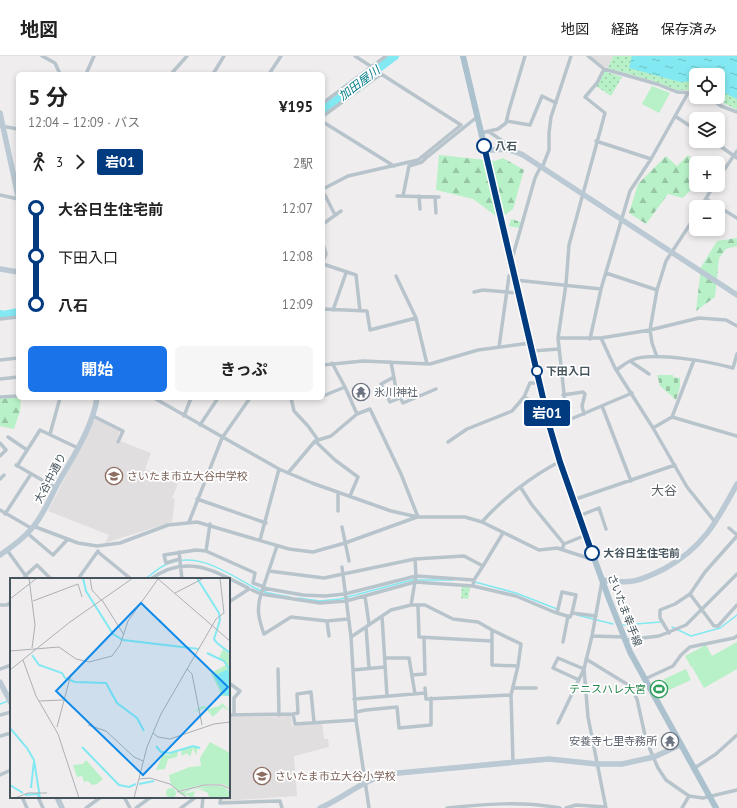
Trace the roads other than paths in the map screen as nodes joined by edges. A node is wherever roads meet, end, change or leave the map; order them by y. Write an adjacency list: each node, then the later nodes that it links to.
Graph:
1 (42, 56): 14 (street)
2 (94, 56): 15 (street)
3 (187, 56): 16 (street)
4 (224, 56): 17 (street)
5 (281, 56): 18 (street)
6 (355, 56): 12 (street)
7 (386, 56): 12 (street)
8 (463, 56): 28 (main road, さいたま幸手線)
9 (525, 56): 29 (street)
10 (571, 56): 22 (street)
11 (588, 56): 13 (street)
12 (373, 68): 19 (street); 21 (street)
13 (604, 69): 20 (street); 36 (street)
14 (59, 72)
15 (87, 72)
16 (173, 72)
17 (214, 72)
18 (270, 72)
19 (379, 73): 26 (street); 42 (street)
20 (688, 93): 27 (street)
21 (325, 102)
22 (556, 103): 29 (street); 45 (street)
23 (718, 104): 24 (street)
24 (737, 112)
25 (0, 113): 32 (street)
26 (325, 114)
27 (675, 116): 31 (street); 43 (street)
28 (477, 117): 35 (main road, さいたま幸手線); 42 (street)
29 (507, 121): 34 (street)
30 (325, 123): 44 (street)
31 (689, 125)
32 (1, 126): 33 (street); 48 (street)
33 (16, 129)
34 (488, 131): 35 (street); 38 (street)
35 (481, 133): 39 (main road, さいたま幸手線)
36 (596, 141): 43 (street); 50 (street)
37 (723, 148): 41 (street)
38 (505, 149): 39 (street); 45 (street)
39 (485, 151): 67 (main road, さいたま幸手線)
40 (737, 151): 41 (street)
41 (735, 156): 46 (street)
42 (424, 157): 44 (street); 54 (street)
43 (651, 159): 62 (street)
44 (394, 166): 47 (street)
45 (541, 167): 50 (street); 67 (street)
46 (725, 170)
47 (325, 188)
48 (16, 189)
49 (710, 192): 57 (street)
50 (583, 194): 62 (street); 75 (street)
51 (0, 195): 56 (street)
52 (325, 195): 61 (street)
53 (397, 196): 54 (street)
54 (403, 196): 55 (street)
55 (419, 196): 58 (street); 60 (street)
56 (16, 197)
57 (706, 199): 63 (street)
58 (420, 209)
59 (342, 211): 61 (street)
60 (436, 213)
61 (335, 215): 64 (street)
62 (621, 218): 66 (street); 72 (street)
63 (737, 218)
64 (325, 222)
65 (689, 226): 66 (street)
66 (672, 252): 77 (street); 81 (street)
67 (511, 262): 74 (main road, さいたま幸手線)
68 (325, 263): 71 (street)
69 (0, 269): 70 (street)
70 (16, 272)
71 (346, 273): 83 (street); 84 (street)
72 (606, 273): 76 (street); 77 (street)
73 (396, 276): 86 (street)
74 (514, 276): 75 (street); 79 (street); 80 (main road, さいたま幸手線)
75 (566, 284): 76 (street); 90 (street)
76 (601, 289): 92 (street)
77 (657, 290): 89 (street)
78 (474, 292): 79 (street)
79 (506, 292): 80 (street); 94 (street)
80 (518, 293): 93 (main road, さいたま幸手線)
81 (737, 295)
82 (325, 309): 83 (street)
83 (333, 310): 84 (street)
84 (360, 311): 86 (street)
85 (16, 317): 87 (street)
86 (416, 318): 105 (street)
87 (0, 319)
88 (737, 326): 89 (street)
89 (650, 330): 91 (street); 98 (street)
90 (558, 338): 92 (street); 95 (street)
91 (601, 338): 92 (street); 107 (street)
92 (590, 339)
93 (530, 343): 94 (street); 96 (main road, さいたま幸手線)
94 (499, 347): 105 (street)
95 (559, 349): 96 (street); 117 (street)
96 (532, 351): 112 (main road, さいたま幸手線)
97 (737, 354): 101 (street)
98 (657, 357): 101 (street); 102 (street)
99 (16, 358): 100 (street)
100 (0, 360)
101 (694, 360): 135 (street)
102 (630, 361): 107 (street); 108 (street)
103 (391, 362): 104 (street); 105 (street); 110 (street)
104 (332, 363): 106 (street); 113 (street)
105 (427, 364)
106 (325, 365)
107 (616, 370): 115 (street)
108 (649, 374)
109 (16, 377): 111 (street)
110 (394, 377): 121 (street); 121 (street)
111 (0, 378)
112 (540, 383): 120 (street); 130 (main road, さいたま幸手線)
113 (345, 387): 116 (street); 131 (street)
114 (436, 389): 121 (street)
115 (632, 393): 129 (street); 139 (street)
116 (325, 395)
117 (564, 395): 132 (street); 136 (street)
118 (16, 396): 119 (street)
119 (0, 397)
120 (524, 397): 130 (street); 146 (street)
121 (400, 398)
122 (59, 400): 140 (street)
123 (97, 400): 133 (street, 大谷中通り)
124 (157, 400): 134 (street)
125 (190, 400): 134 (street)
126 (217, 400): 137 (street)
127 (249, 400): 143 (street)
128 (291, 400): 144 (street)
129 (602, 406): 132 (street); 158 (street)
130 (545, 407): 138 (main road, さいたま幸手線)
131 (357, 414): 144 (street); 170 (street)
132 (584, 414): 136 (street)
133 (93, 416): 145 (street); 148 (street, 大谷中通り)
134 (184, 416): 137 (street)
135 (672, 417): 139 (street); 141 (street)
136 (567, 421): 138 (street)
137 (200, 425): 143 (street)
138 (550, 428): 151 (main road, さいたま幸手線)
139 (654, 428): 152 (street)
140 (50, 434): 148 (street); 149 (street)
141 (737, 436)
142 (8, 437): 149 (street)
143 (222, 438): 153 (street); 164 (street)
144 (316, 441): 154 (street); 163 (street)
145 (118, 442)
146 (448, 442)
147 (0, 443): 150 (street)
148 (78, 448): 160 (street, 大谷中通り)
149 (27, 450): 155 (street)
150 (0, 456)
151 (560, 462): 161 (street); 165 (main road, さいたま幸手線)
152 (675, 464): 158 (street); 173 (street)
153 (279, 469): 154 (street); 174 (street)
154 (288, 473): 162 (street)
155 (31, 474): 160 (street); 168 (street)
156 (4, 475): 157 (street)
157 (0, 479)
158 (631, 481): 165 (street)
159 (737, 484): 173 (street)
160 (56, 488): 176 (street, 大谷中通り)
161 (522, 488): 172 (street); 187 (street)
162 (338, 492): 163 (street); 167 (street)
163 (350, 496): 170 (street)
164 (197, 499): 171 (street); 174 (street)
165 (573, 500): 169 (main road, さいたま幸手線)
166 (0, 510): 168 (street)
167 (338, 511)
168 (5, 514): 176 (street)
169 (579, 516): 179 (street); 182 (main road, さいたま幸手線)
170 (418, 517): 172 (street); 186 (street)
171 (189, 522): 175 (street); 188 (street)
172 (482, 522): 181 (street)
173 (716, 522): 216 (street)
174 (266, 523): 185 (street)
175 (210, 524): 185 (street); 192 (street)
176 (32, 527): 180 (street, 大谷中通り); 184 (street)
177 (342, 527): 186 (street)
178 (729, 528): 183 (street)
179 (606, 529)
180 (26, 533): 184 (street); 191 (street, 大谷中通り)
181 (503, 533): 190 (street); 200 (street)
182 (586, 535): 187 (street); 197 (main road, さいたま幸手線)
183 (737, 536): 220 (street)
184 (68, 539): 188 (street)
185 (260, 540): 189 (street)
186 (345, 543): 189 (street); 198 (street)
187 (564, 544): 190 (street)
188 (97, 546): 193 (street)
189 (277, 546): 202 (street)
190 (562, 549): 197 (street)
191 (6, 550): 195 (street, 大谷中通り); 206 (street)
192 (206, 551): 194 (street); 219 (street)
193 (98, 552): 208 (street); 209 (street)
194 (179, 552): 199 (street); 199 (street)
195 (0, 555)
196 (415, 558): 200 (street); 205 (street); 215 (street)
197 (594, 558): 216 (main road, さいたま幸手線)
198 (349, 561)
199 (180, 562): 203 (street); 212 (street); 213 (street)
200 (483, 566): 217 (street)
201 (342, 567): 205 (street)
202 (269, 571): 205 (street); 219 (street)
203 (157, 574): 210 (street); 211 (street)
204 (737, 574): 229 (street)
205 (343, 575): 222 (street)
206 (26, 578): 207 (street)
207 (50, 578)
208 (79, 578)
209 (130, 578)
210 (152, 578)
211 (159, 578)
212 (182, 578)
213 (229, 578)
214 (230, 579): 218 (street)
215 (416, 579): 217 (street); 217 (street); 221 (street); 222 (street); 226 (street)
216 (602, 580): 235 (street); 245 (main road, さいたま幸手線)
217 (474, 582): 231 (street)
218 (250, 589): 219 (street); 223 (street)
219 (263, 590): 222 (street); 222 (street); 236 (street)
220 (690, 594): 229 (street); 239 (street)
221 (365, 596): 222 (street); 237 (street)
222 (346, 597): 234 (street)
223 (230, 601)
224 (10, 603): 225 (street)
225 (0, 605)
226 (411, 605): 228 (street); 232 (street)
227 (737, 605): 229 (street)
228 (418, 606): 238 (street); 244 (street)
229 (702, 611): 239 (street)
230 (572, 612): 231 (street); 233 (street); 235 (street)
231 (557, 613): 233 (street)
232 (382, 616): 237 (street); 248 (street)
233 (568, 616): 247 (street)
234 (348, 619): 236 (street); 243 (street)
235 (595, 619): 241 (street)
236 (327, 621): 240 (street)
237 (368, 626): 243 (street); 253 (street)
238 (492, 630): 246 (street); 251 (street)
239 (669, 633): 245 (street)
240 (329, 636)
241 (592, 636): 245 (street); 249 (street)
242 (737, 636): 260 (street)
243 (351, 637): 257 (street)
244 (424, 638): 246 (street); 258 (street)
245 (624, 639): 260 (main road, さいたま幸手線)
246 (491, 641): 251 (street)
247 (563, 642)
248 (385, 658): 252 (street); 258 (street)
249 (586, 659): 256 (street); 287 (street)
250 (10, 665): 254 (street)
251 (518, 666): 264 (street)
252 (385, 667): 253 (street); 269 (street)
253 (369, 668): 257 (street)
254 (0, 669)
255 (278, 669): 279 (street)
256 (584, 669): 259 (street); 259 (street); 289 (street)
257 (352, 670): 271 (street)
258 (412, 674): 267 (street)
259 (579, 680): 282 (street)
260 (644, 680): 286 (main road, さいたま幸手線)
261 (0, 682): 272 (street)
262 (230, 684): 275 (street)
263 (425, 688): 266 (street)
264 (513, 688): 265 (street); 268 (street)
265 (536, 688)
266 (425, 693): 267 (street); 270 (street)
267 (415, 694): 269 (street)
268 (511, 695): 270 (street); 288 (street)
269 (387, 696): 271 (street)
270 (431, 698): 274 (street)
271 (354, 699): 274 (street)
272 (10, 701)
273 (10, 712): 277 (street)
274 (356, 712): 280 (street)
275 (234, 714): 278 (street); 279 (street)
276 (293, 714): 279 (street); 281 (street); 281 (street)
277 (0, 715)
278 (230, 715)
279 (279, 715)
280 (356, 720): 281 (street); 293 (street)
281 (314, 722)
282 (558, 723)
283 (10, 733): 285 (street)
284 (737, 734): 290 (street)
285 (0, 736)
286 (680, 745): 287 (street); 290 (main road, さいたま幸手線)
287 (654, 757): 289 (street); 295 (street)
288 (513, 762): 289 (street); 293 (street)
289 (597, 764): 321 (street)
290 (693, 769): 305 (main road, さいたま幸手線)
291 (10, 770): 292 (street)
292 (0, 775)
293 (365, 781): 316 (street); 317 (street)
294 (737, 790): 305 (street)
295 (689, 796): 305 (street); 322 (street)
296 (22, 798): 307 (street)
297 (38, 798): 308 (street)
298 (56, 798): 309 (street)
299 (99, 798): 310 (street)
300 (125, 798): 311 (street)
301 (150, 798): 312 (street)
302 (195, 798): 313 (street)
303 (203, 798): 314 (street)
304 (221, 798): 315 (street)
305 (710, 798): 323 (main road, さいたま幸手線)
306 (516, 806): 318 (street); 319 (street)
307 (27, 808)
308 (43, 808)
309 (61, 808)
310 (86, 808)
311 (130, 808)
312 (136, 808)
313 (181, 808)
314 (202, 808)
315 (282, 808)
316 (320, 808)
317 (369, 808)
318 (447, 808)
319 (560, 808)
320 (566, 808): 321 (street)
321 (606, 808)
322 (682, 808)
323 (716, 808)

